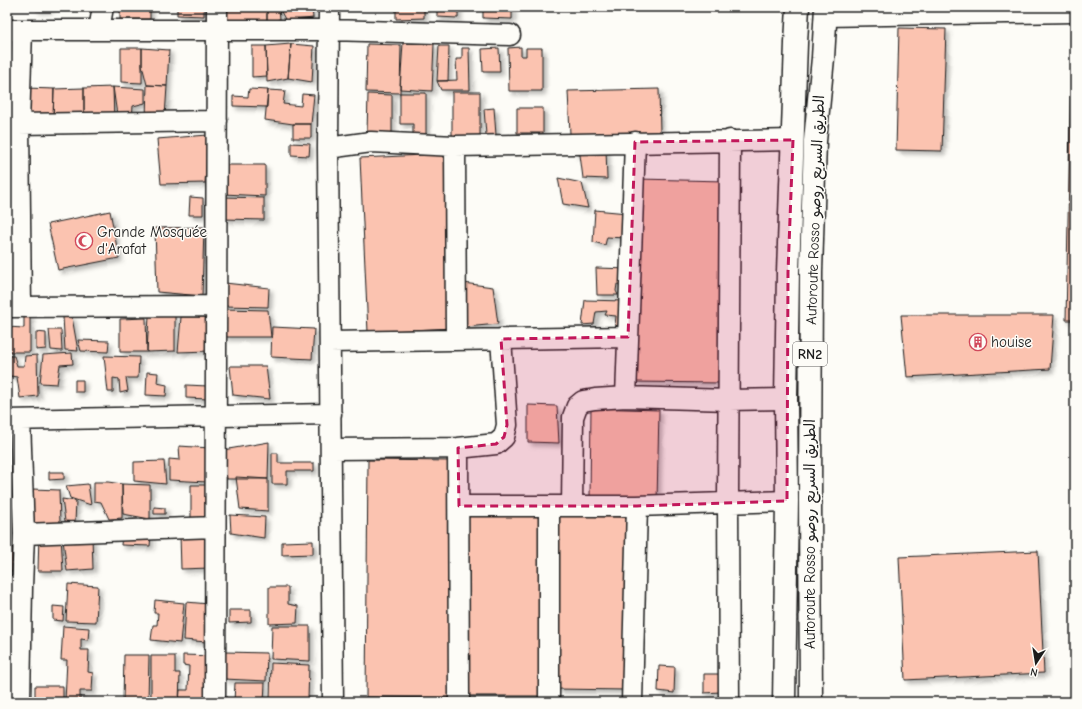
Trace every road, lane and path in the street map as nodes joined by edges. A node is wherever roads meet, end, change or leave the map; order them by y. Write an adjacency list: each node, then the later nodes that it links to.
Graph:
1 (103, 7): 8 (street)
2 (217, 7): 9 (street)
3 (329, 7): 10 (street)
4 (798, 7): 15 (highway, Autoroute Rosso الطريق السريع روصو / RN2)
5 (825, 11): 6 (street); 51 (highway, Autoroute Rosso الطريق السريع روصو / RN2)
6 (1075, 12)
7 (14, 30): 8 (street); 13 (street)
8 (99, 30): 9 (street)
9 (217, 30): 10 (street); 12 (street)
10 (329, 30): 11 (street); 18 (street)
11 (510, 35)
12 (217, 121): 13 (street); 20 (street)
13 (19, 124): 19 (street)
14 (730, 140): 15 (street); 16 (street); 28 (street)
15 (793, 140): 27 (highway, Autoroute Rosso الطريق السريع روصو / RN2)
16 (635, 142): 17 (street); 22 (street)
17 (455, 146): 18 (street); 24 (street)
18 (328, 148): 25 (street)
19 (13, 184): 21 (street)
20 (216, 306): 21 (street); 30 (street)
21 (14, 307)
22 (628, 337): 23 (street); 26 (street)
23 (501, 339): 24 (street); 32 (street)
24 (456, 340): 25 (street)
25 (330, 342): 29 (street)
26 (626, 397): 28 (street); 38 (street)
27 (786, 399): 28 (street); 34 (highway, Autoroute Rosso الطريق السريع روصو / RN2)
28 (729, 400): 35 (street)
29 (331, 414): 30 (street); 33 (street)
30 (216, 416): 31 (street); 40 (street)
31 (14, 420): 41 (street)
32 (458, 448): 33 (street); 36 (street)
33 (331, 450): 45 (street)
34 (787, 501): 35 (street); 50 (highway, Autoroute Rosso الطريق السريع روصو / RN2)
35 (728, 502): 39 (street); 49 (street)
36 (459, 506): 37 (street); 46 (street)
37 (549, 506): 38 (street); 47 (street)
38 (572, 506): 39 (street)
39 (637, 506): 48 (street)
40 (215, 527): 41 (street); 44 (street)
41 (24, 534): 42 (street)
42 (15, 586): 43 (street)
43 (20, 702)
44 (215, 702)
45 (333, 702)
46 (459, 702)
47 (549, 702)
48 (632, 702)
49 (729, 702)
50 (784, 702)
51 (811, 702)

